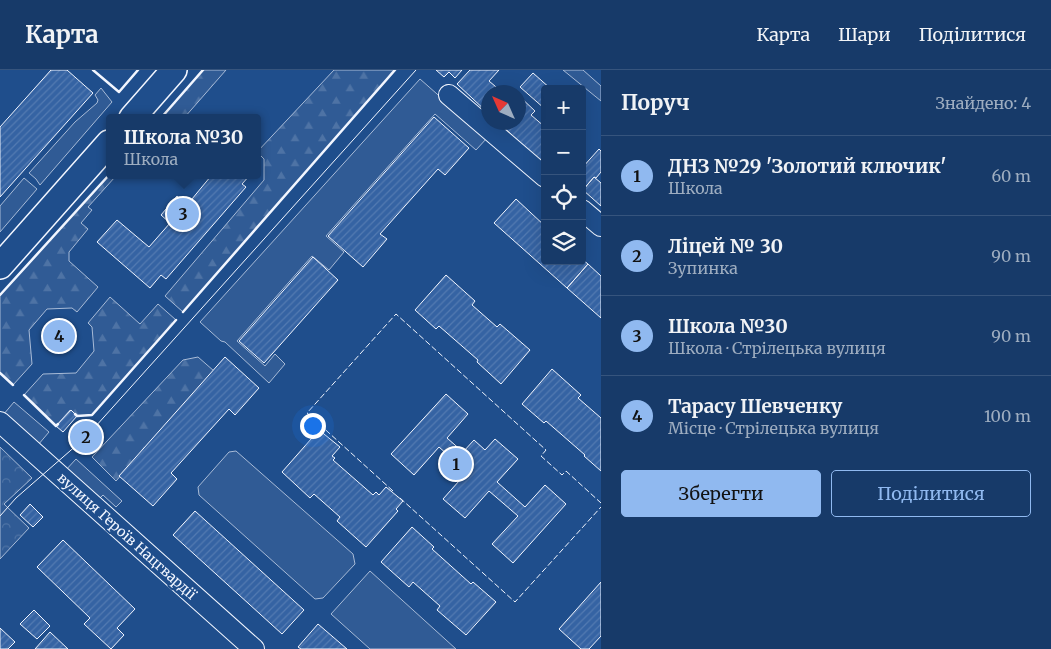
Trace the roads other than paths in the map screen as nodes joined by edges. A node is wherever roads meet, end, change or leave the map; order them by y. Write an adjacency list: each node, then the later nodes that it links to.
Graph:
1 (174, 70): 3 (main road)
2 (449, 96): 5 (street)
3 (136, 114)
4 (106, 146): 8 (main road)
5 (543, 175)
6 (586, 213): 7 (street)
7 (601, 226)
8 (0, 266)
9 (0, 422): 10 (street, вулиця Героїв Нацгвардії)
10 (254, 649)

